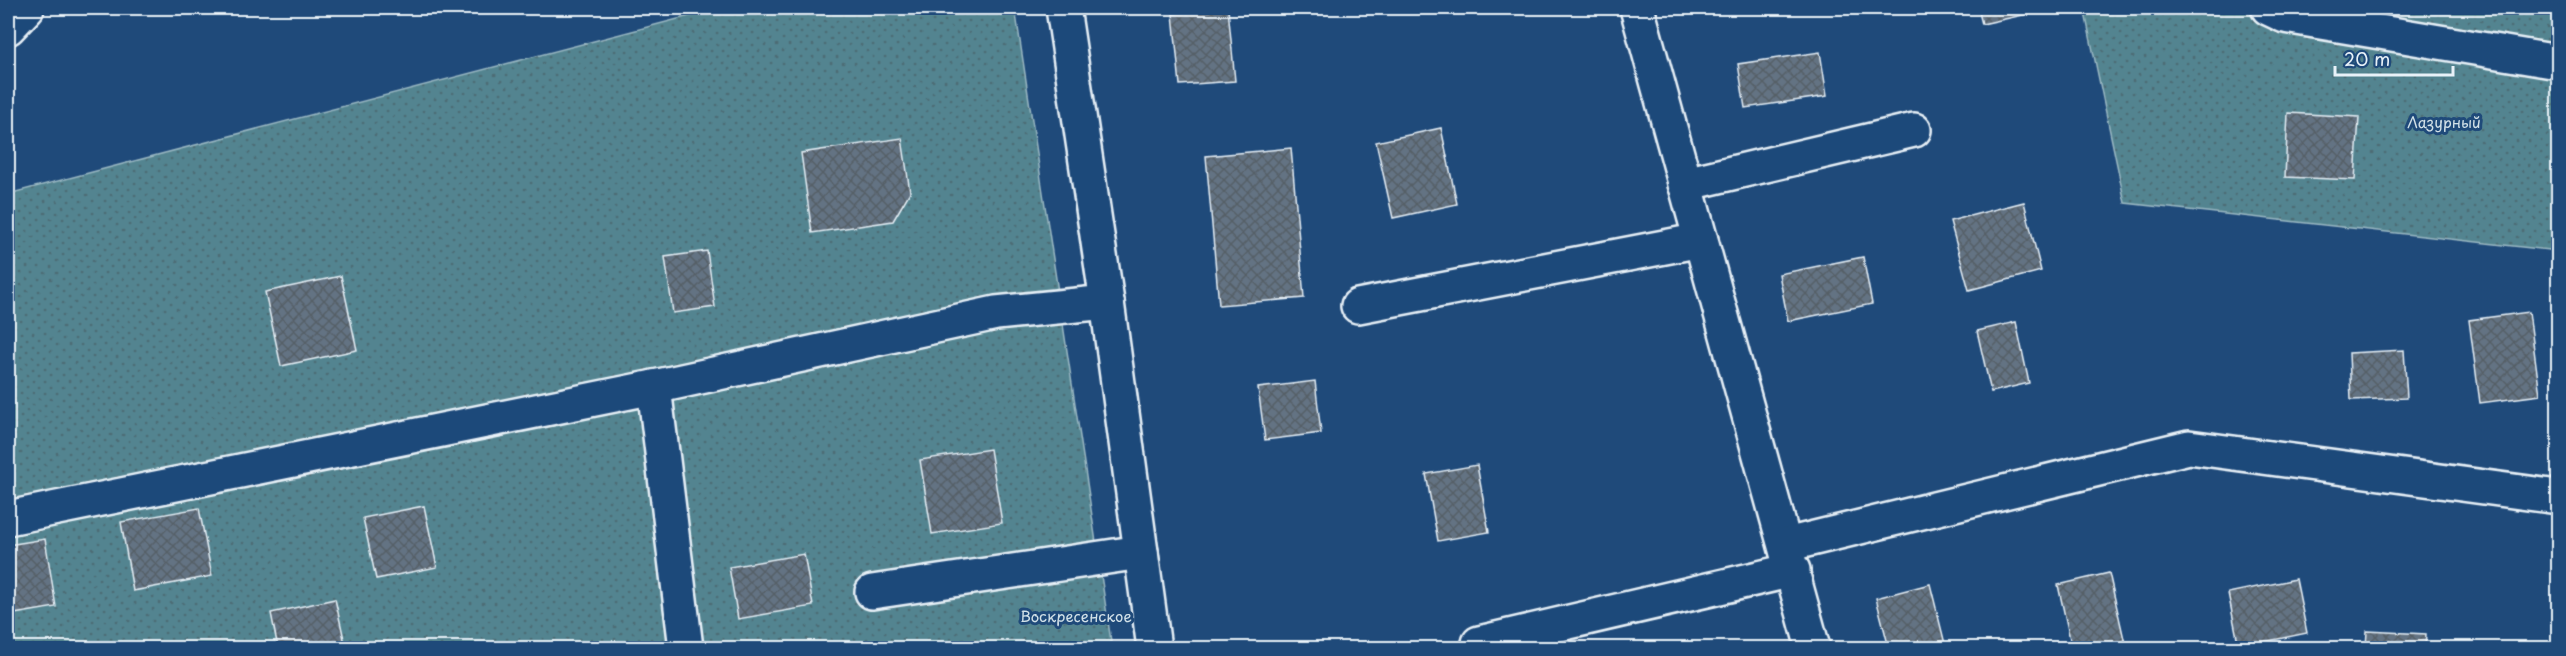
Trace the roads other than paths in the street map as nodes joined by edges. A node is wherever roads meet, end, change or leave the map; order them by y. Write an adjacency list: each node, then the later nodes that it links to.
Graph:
1 (27, 8): 5 (street)
2 (1063, 8): 10 (street)
3 (1637, 8): 8 (street)
4 (2268, 8): 6 (street)
5 (8, 28)
6 (2559, 62)
7 (1914, 130): 8 (street)
8 (1685, 184): 9 (street)
9 (1701, 240): 11 (street); 16 (street)
10 (1107, 302): 12 (street); 15 (street)
11 (1358, 306)
12 (654, 387): 14 (street); 19 (street)
13 (2559, 497): 16 (street)
14 (8, 518)
15 (1141, 552): 17 (street); 20 (street)
16 (1790, 558): 18 (street); 21 (street)
17 (872, 592)
18 (1479, 643)
19 (686, 648)
20 (1154, 648)
21 (1813, 648)

